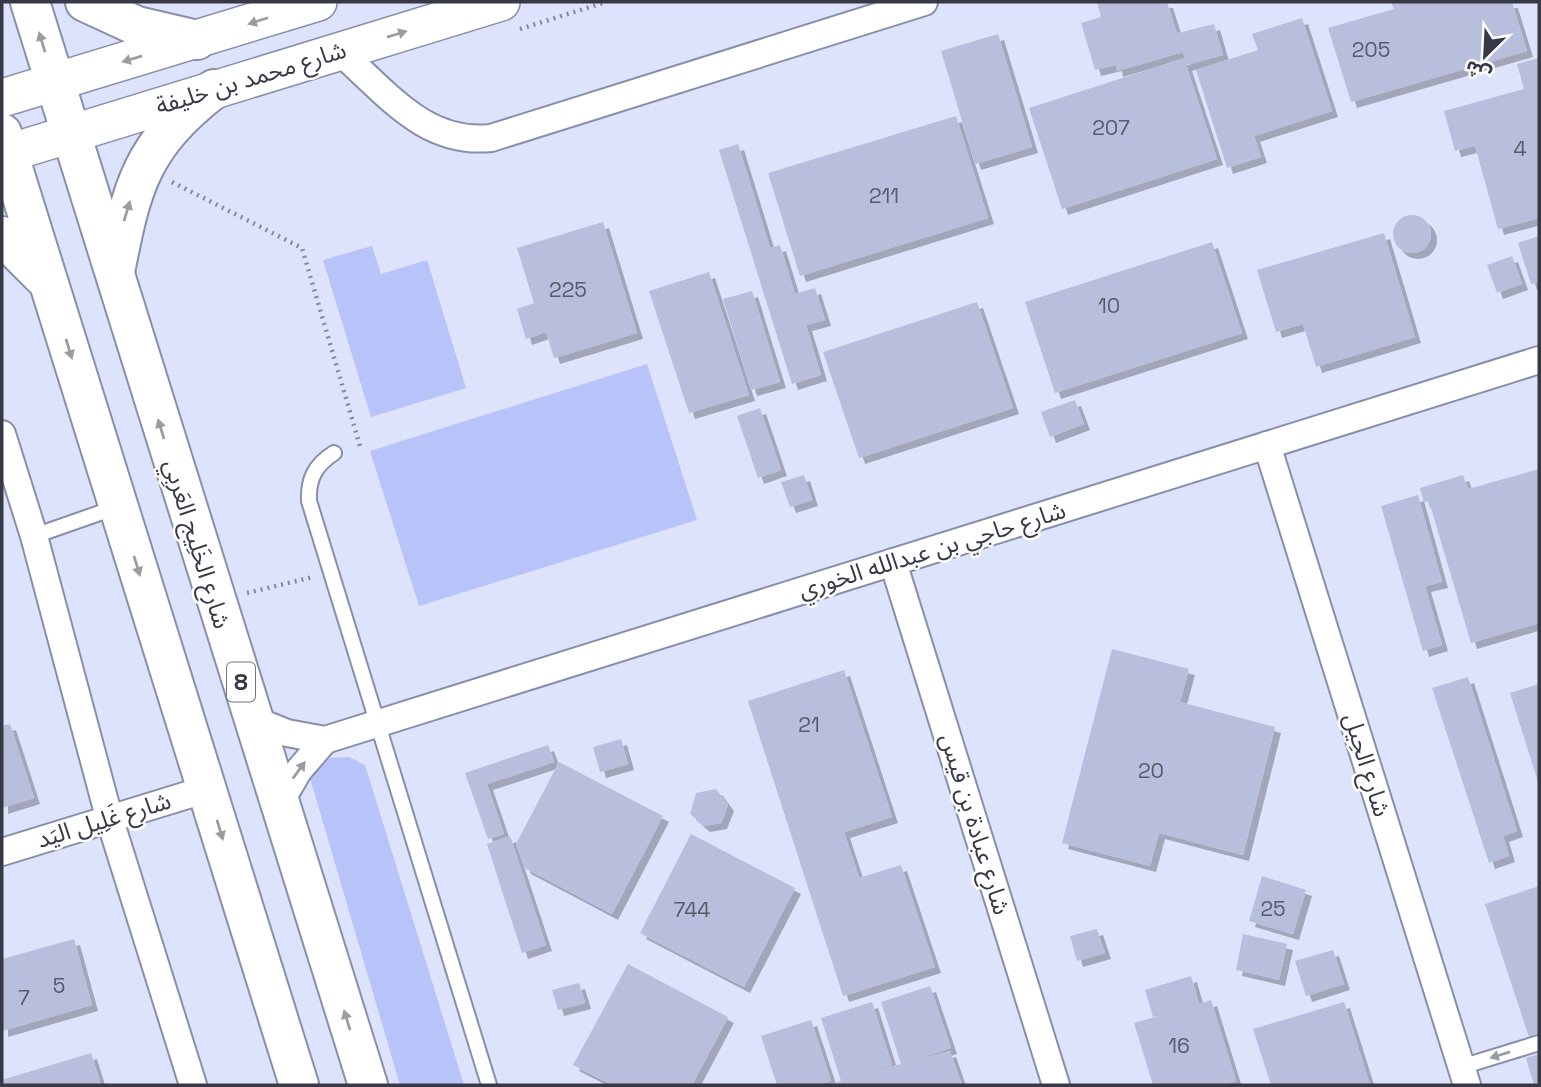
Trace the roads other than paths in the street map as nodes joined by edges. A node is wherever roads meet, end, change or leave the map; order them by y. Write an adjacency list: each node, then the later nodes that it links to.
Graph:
1 (30, 2): 8 (highway, شارع الخَلِيج العَربِي / 8, one-way to 1)
2 (85, 2): 6 (highway)
3 (318, 2): 6 (main road, one-way to 6)
4 (502, 2): 7 (main road, شارع محمد بن خليفة, one-way to 4)
5 (924, 2): 7 (street)
6 (198, 40): 8 (main road, one-way to 8)
7 (339, 51): 9 (main road, شارع محمد بن خليفة)
8 (54, 83): 10 (main road); 11 (highway, شارع الخَلِيج العَربِي / 8)
9 (214, 89): 11 (main road, شارع محمد بن خليفة); 14 (highway, one-way to 9)
10 (2, 98)
11 (69, 133): 12 (main road, شارع محمد بن خليفة); 14 (highway, شارع الخَلِيج العَربِي / 8)
12 (4, 147): 15 (highway)
13 (2, 236): 15 (highway)
14 (114, 278): 23 (highway, شارع الخَلِيج العَربِي / 8, one-way to 14)
15 (49, 284): 20 (highway, one-way to 20)
16 (1539, 360): 18 (street, شارع حاجي بن عبدالله الخوري)
17 (2, 434): 21 (street)
18 (1267, 445): 22 (street, شارع حاجي بن عبدالله الخوري); 31 (street, شارع الحِيل)
19 (334, 453): 24 (lane)
20 (118, 507): 21 (lane); 26 (highway, one-way to 26)
21 (34, 536): 28 (street)
22 (894, 562): 24 (street, شارع حاجي بن عبدالله الخوري); 36 (street, شارع عبادة بن قيس)
23 (252, 719): 25 (street, شارع حاجي بن عبدالله الخوري); 27 (highway, شارع الخَلِيج العَربِي / 8)
24 (379, 723): 25 (street, شارع حاجي بن عبدالله الخوري); 35 (lane)
25 (325, 740): 27 (street, one-way to 25)
26 (207, 789): 28 (street, شارع غَلِيل اليَد); 33 (highway, one-way to 33)
27 (279, 804): 34 (highway, شارع الخَلِيج العَربِي / 8, one-way to 27)
28 (109, 817): 29 (street, شارع غَلِيل اليَد); 32 (street)
29 (2, 852)
30 (1539, 1043): 31 (lane, one-way to 31)
31 (1464, 1076)
32 (193, 1085)
33 (299, 1085)
34 (368, 1085)
35 (489, 1085)
36 (1056, 1085)

